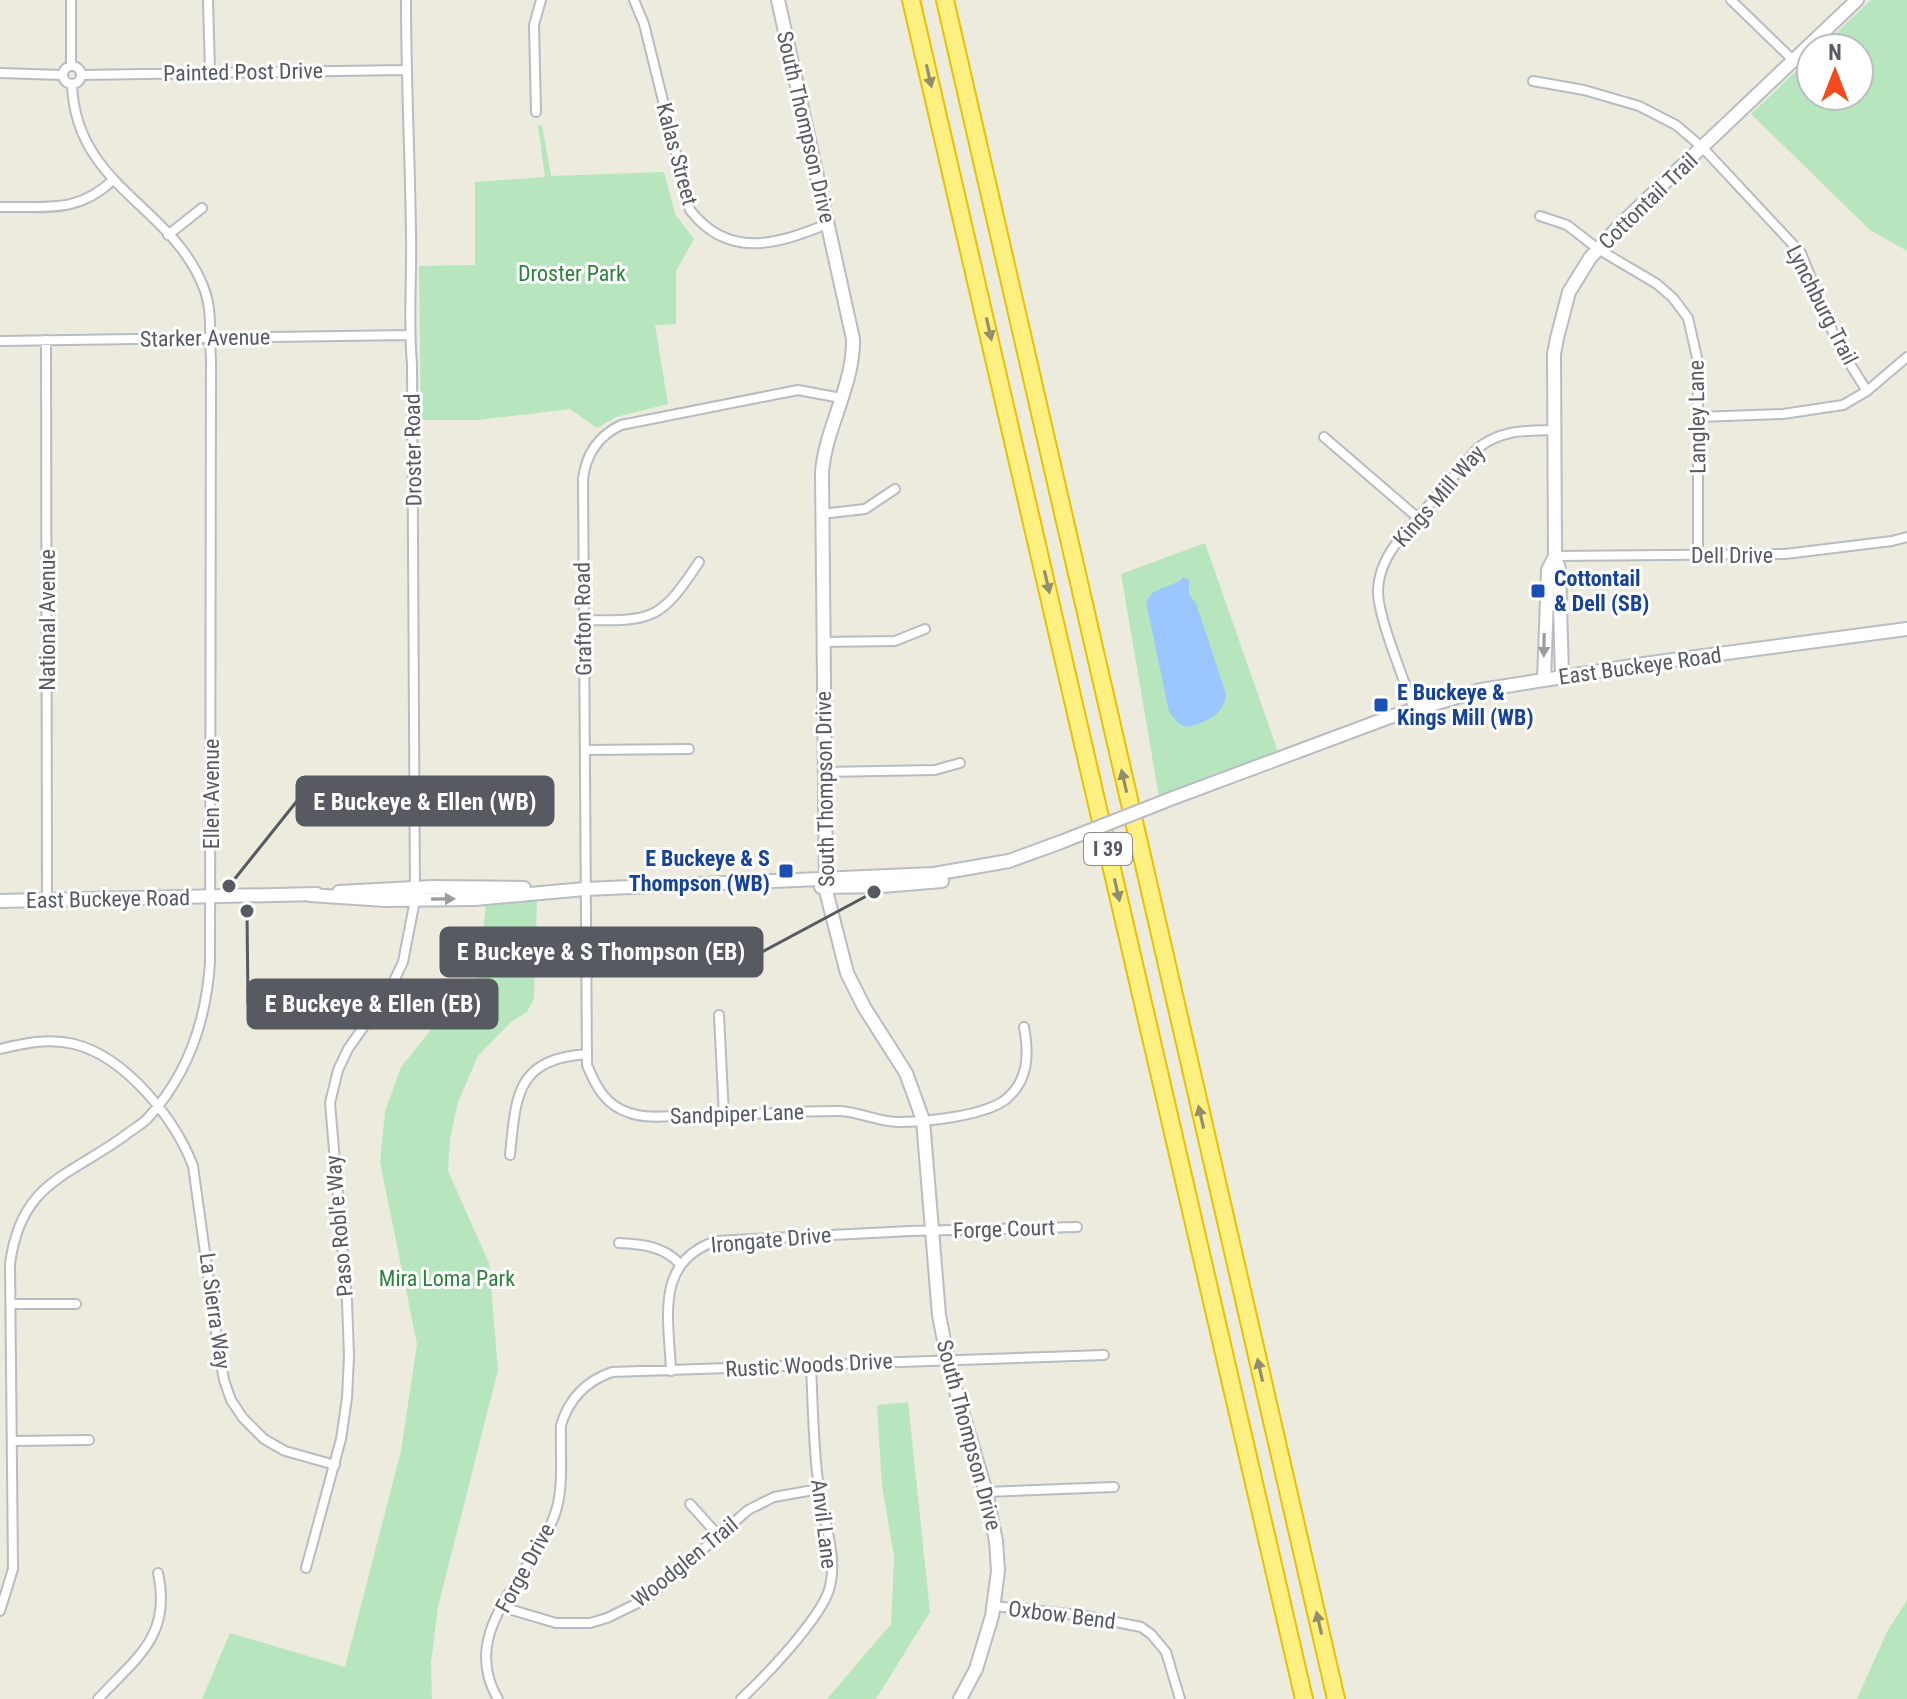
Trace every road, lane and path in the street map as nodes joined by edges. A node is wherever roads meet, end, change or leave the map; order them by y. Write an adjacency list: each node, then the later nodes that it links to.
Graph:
1 (71, 0): 12 (street)
2 (208, 0): 14 (street)
3 (406, 0): 13 (street, Droster Road)
4 (541, 0): 20 (street)
5 (634, 0): 26 (street, Kalas Street)
6 (778, 0): 26 (street, South Thompson Drive)
7 (911, 0): 99 (highway, I 39, one-way to 99)
8 (945, 0): 100 (highway, I 39, one-way to 8)
9 (1731, 0): 11 (street)
10 (1857, 0): 11 (street, Cottontail Trail)
11 (1794, 61): 21 (street, Cottontail Trail)
12 (71, 65): 16 (street); 17 (street)
13 (405, 70): 14 (street, Painted Post Drive); 29 (street, Droster Road)
14 (210, 72): 17 (street, Painted Post Drive)
15 (0, 73): 16 (street)
16 (62, 75): 19 (street)
17 (81, 75): 19 (street)
18 (1533, 81): 21 (street, Lynchburg Trail)
19 (72, 85): 22 (street, Ellen Avenue)
20 (536, 112)
21 (1703, 148): 28 (street, Cottontail Trail); 34 (street, Lynchburg Trail)
22 (113, 180): 23 (street); 27 (street, Ellen Avenue)
23 (0, 207)
24 (202, 208): 27 (street)
25 (1540, 216): 28 (street, Langley Lane)
26 (827, 224): 35 (street, South Thompson Drive)
27 (168, 235): 30 (street, Ellen Avenue)
28 (1598, 249): 36 (street, Langley Lane); 37 (street, Cottontail Trail)
29 (410, 335): 30 (street, Starker Avenue); 59 (street, Droster Road)
30 (209, 337): 31 (street, Starker Avenue); 60 (street, Ellen Avenue)
31 (46, 340): 32 (street, Starker Avenue); 61 (street, National Avenue)
32 (0, 341)
33 (1907, 357): 34 (street)
34 (1867, 391): 36 (street)
35 (841, 398): 40 (street, South Thompson Drive); 46 (street, Grafton Road)
36 (1698, 417): 43 (street, Langley Lane)
37 (1554, 430): 41 (street, Kings Mill Way); 44 (street, Cottontail Trail)
38 (1324, 437): 41 (street)
39 (895, 489): 40 (street)
40 (821, 514): 49 (street, South Thompson Drive)
41 (1418, 518): 52 (street, Kings Mill Way)
42 (1907, 537): 43 (street, Dell Drive)
43 (1698, 555): 44 (street, Dell Drive)
44 (1555, 556): 50 (street, Cottontail Trail); 51 (street, Cottontail Trail, one-way to 51)
45 (699, 562): 46 (street)
46 (583, 620): 54 (street, Grafton Road)
47 (925, 629): 49 (street)
48 (1907, 629): 50 (street, East Buckeye Road)
49 (822, 642): 56 (street, South Thompson Drive)
50 (1562, 676): 51 (street, East Buckeye Road)
51 (1544, 680): 52 (street, East Buckeye Road)
52 (1414, 709): 57 (street, East Buckeye Road, bridge)
53 (689, 749): 54 (street)
54 (585, 750): 58 (street, Grafton Road)
55 (960, 763): 56 (street)
56 (823, 772): 57 (street, South Thompson Drive)
57 (826, 883): 58 (street, East Buckeye Road); 69 (street, South Thompson Drive)
58 (585, 889): 59 (street, East Buckeye Road); 66 (street, Grafton Road)
59 (415, 894): 60 (street, East Buckeye Road); 83 (street, Paso Robl'e Way)
60 (212, 897): 61 (street, East Buckeye Road); 67 (street, Ellen Avenue)
61 (47, 900): 62 (street, East Buckeye Road)
62 (0, 901)
63 (719, 1015): 68 (street)
64 (1024, 1027): 69 (street, Sandpiper Lane)
65 (0, 1049): 67 (street, La Sierra Way)
66 (587, 1054): 68 (street, Sandpiper Lane); 70 (street)
67 (157, 1105): 75 (street, Ellen Avenue); 83 (street, La Sierra Way)
68 (724, 1116): 69 (street, Sandpiper Lane)
69 (923, 1120): 72 (street, South Thompson Drive)
70 (510, 1155)
71 (1077, 1227): 72 (street, Forge Court)
72 (930, 1231): 74 (street, Irongate Drive); 78 (street, South Thompson Drive)
73 (619, 1243): 74 (street)
74 (680, 1264): 80 (street, Irongate Drive)
75 (11, 1304): 76 (street); 82 (street, Ellen Avenue)
76 (76, 1304)
77 (1104, 1355): 78 (street, Rustic Woods Drive)
78 (947, 1359): 79 (street, Rustic Woods Drive); 86 (street, South Thompson Drive)
79 (811, 1366): 80 (street, Rustic Woods Drive); 85 (street, Anvil Lane)
80 (671, 1371): 92 (street, Forge Drive)
81 (89, 1440): 82 (street)
82 (12, 1441): 93 (street, Ellen Avenue)
83 (335, 1465): 89 (street, Paso Robl'e Way)
84 (1114, 1487): 86 (street)
85 (819, 1489): 88 (street, Woodglen Trail); 96 (street, Anvil Lane)
86 (986, 1492): 91 (street, South Thompson Drive)
87 (690, 1504): 88 (street)
88 (718, 1535): 92 (street, Woodglen Trail)
89 (306, 1568)
90 (158, 1573): 94 (street)
91 (994, 1606): 97 (street, South Thompson Drive); 98 (street, Oxbow Bend)
92 (502, 1607): 95 (street, Forge Drive)
93 (0, 1611)
94 (98, 1699)
95 (498, 1699)
96 (741, 1699)
97 (960, 1699)
98 (1180, 1699)
99 (1304, 1699)
100 (1336, 1699)

